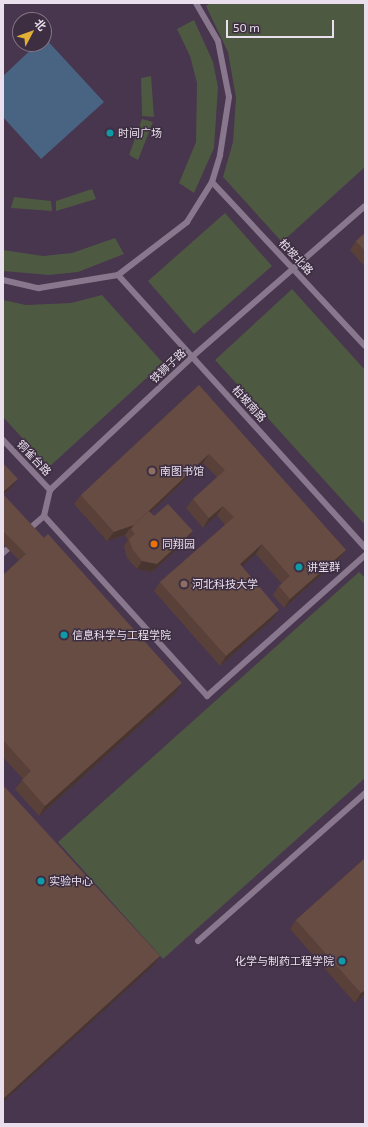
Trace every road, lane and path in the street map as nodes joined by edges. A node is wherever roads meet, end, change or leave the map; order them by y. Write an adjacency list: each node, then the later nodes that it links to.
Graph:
1 (196, 3): 2 (lane)
2 (212, 182): 4 (lane, 柏坡北路); 5 (lane)
3 (365, 206): 4 (lane, 铁狮子路)
4 (293, 268): 7 (lane, 柏坡北路); 8 (lane, 铁狮子路)
5 (118, 275): 6 (lane); 8 (lane, 柏坡南路)
6 (3, 280)
7 (365, 346)
8 (192, 356): 10 (lane, 铁狮子路); 12 (lane, 柏坡南路)
9 (3, 440): 10 (lane, 铜雀台路)
10 (50, 490): 11 (lane)
11 (44, 516): 13 (lane); 14 (lane)
12 (365, 547)
13 (3, 553)
14 (365, 555)
15 (365, 793): 16 (lane)
16 (198, 941)

